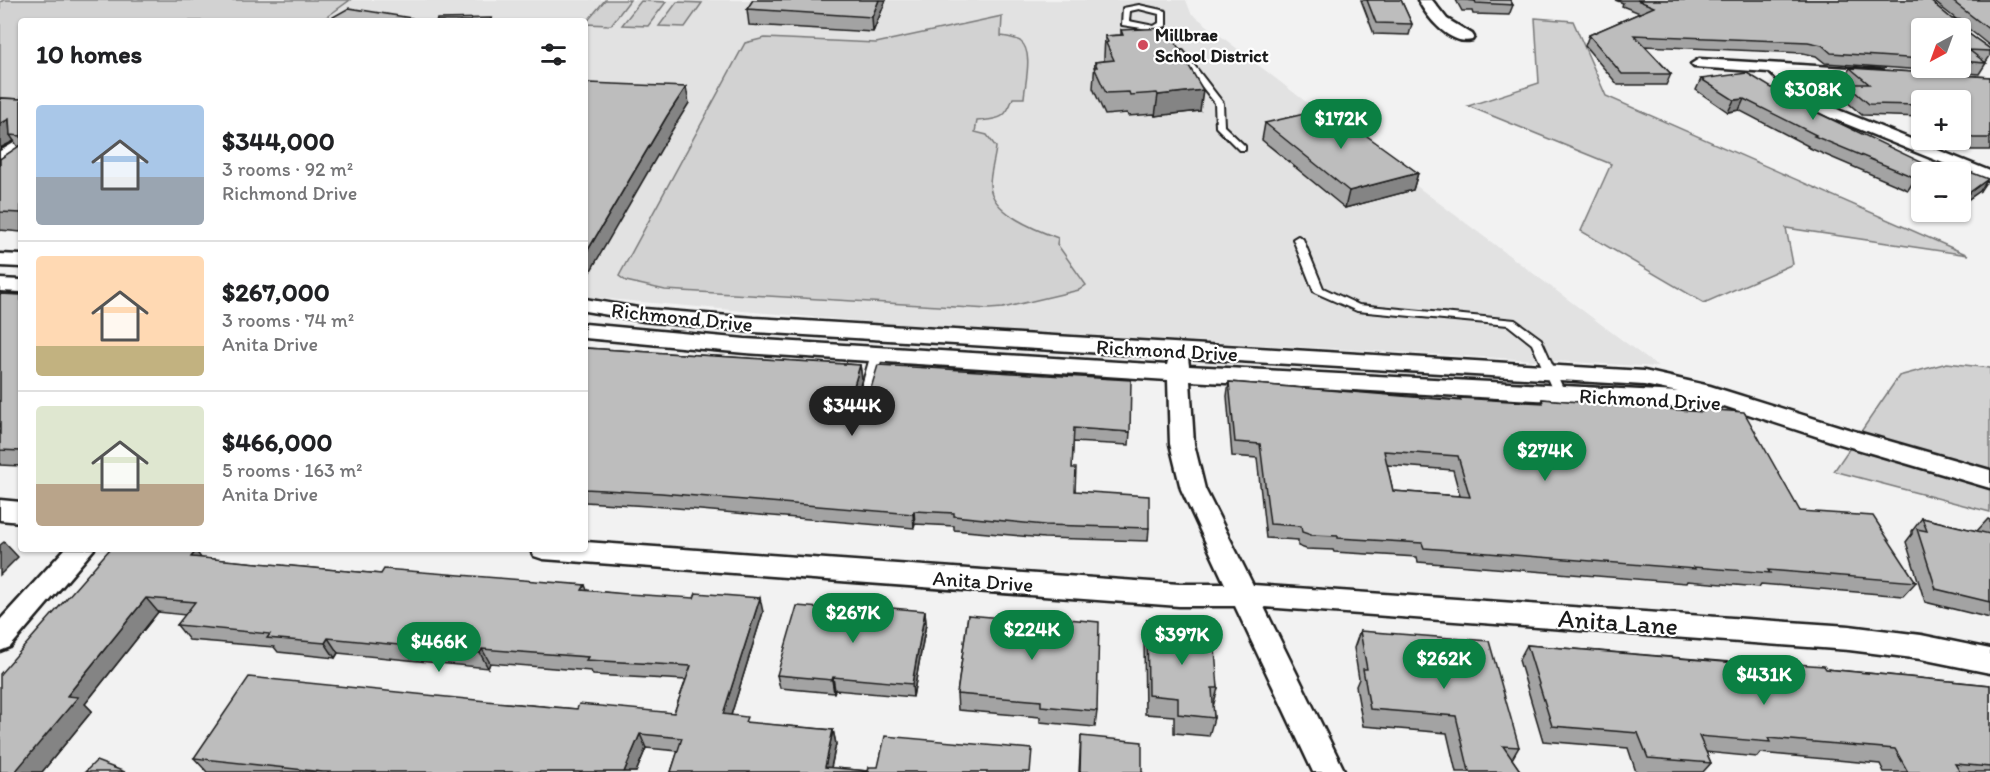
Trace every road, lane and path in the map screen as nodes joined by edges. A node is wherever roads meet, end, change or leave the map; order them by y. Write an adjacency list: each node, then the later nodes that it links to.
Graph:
1 (1425, 0): 3 (street)
2 (1139, 3): 2 (lane)
3 (1467, 37)
4 (1180, 53): 8 (lane)
5 (1698, 64): 6 (street)
6 (1773, 68): 7 (street); 9 (street)
7 (1896, 74)
8 (1242, 148)
9 (1990, 177)
10 (1298, 240): 19 (lane)
11 (0, 260): 12 (street)
12 (18, 261)
13 (0, 285): 14 (street)
14 (18, 286)
15 (588, 306): 18 (street, Richmond Drive)
16 (588, 331): 17 (street, Richmond Drive)
17 (877, 354): 18 (street, Richmond Drive); 22 (lane)
18 (1178, 362): 19 (street, Richmond Drive); 20 (street, Richmond Drive); 28 (street)
19 (1550, 373): 20 (lane); 21 (street, Richmond Drive)
20 (1560, 395): 21 (street, Richmond Drive)
21 (1746, 405): 23 (street, Richmond Drive)
22 (857, 424)
23 (1990, 479)
24 (0, 510): 25 (street)
25 (18, 512)
26 (78, 552): 29 (street)
27 (584, 552): 28 (street, Anita Drive)
28 (1244, 595): 30 (street, Anita Lane); 31 (street)
29 (0, 639)
30 (1990, 661)
31 (1329, 772)

